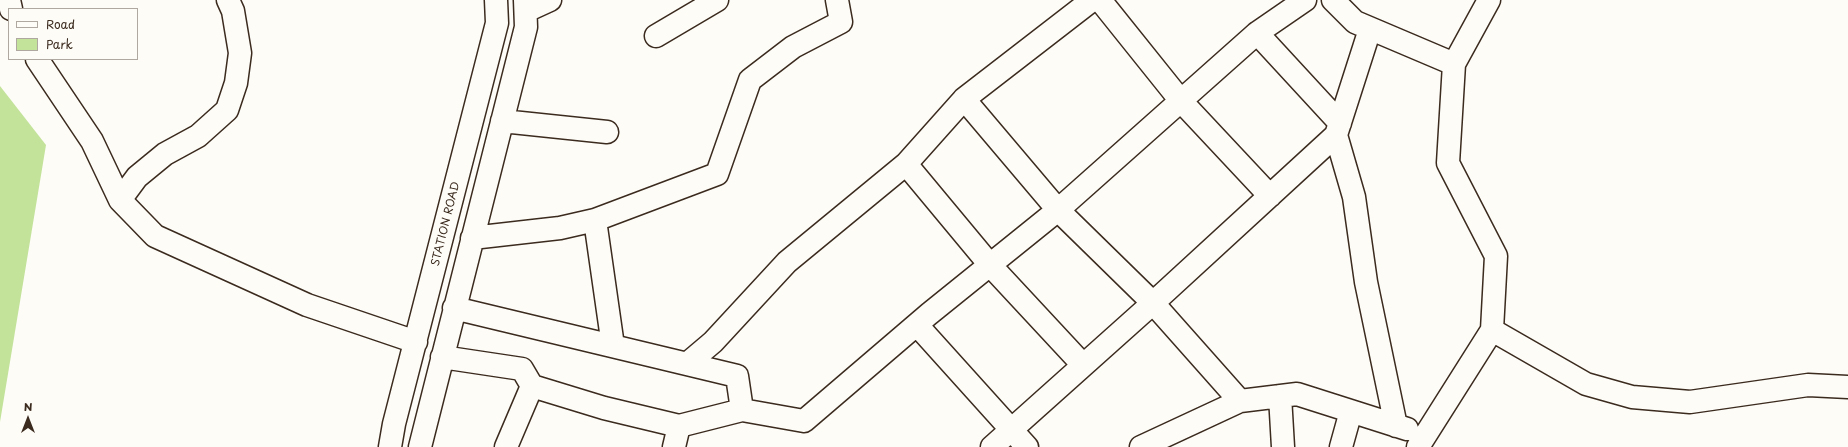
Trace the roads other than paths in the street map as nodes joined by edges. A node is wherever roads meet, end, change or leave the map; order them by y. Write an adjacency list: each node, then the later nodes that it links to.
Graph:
1 (228, 0): 24 (street)
2 (496, 0): 33 (street, STATION ROAD)
3 (550, 0): 11 (street)
4 (717, 0): 14 (street)
5 (837, 0): 26 (street)
6 (1092, 0): 17 (street)
7 (1100, 0): 18 (street)
8 (1305, 0): 13 (street)
9 (1333, 0): 12 (street)
10 (1489, 0): 16 (street)
11 (525, 6): 19 (street)
12 (1370, 29): 16 (street); 20 (street)
13 (1258, 33): 18 (street); 20 (street)
14 (656, 36)
15 (38, 60): 24 (street)
16 (1454, 64): 32 (street)
17 (964, 99): 22 (street); 25 (street)
18 (1181, 101): 23 (street); 25 (street)
19 (502, 121): 21 (street); 27 (street)
20 (1338, 129): 23 (street); 45 (street)
21 (607, 132)
22 (906, 164): 28 (street); 36 (street)
23 (1270, 196): 29 (street)
24 (120, 200): 33 (street)
25 (1058, 210): 28 (street); 29 (street)
26 (595, 220): 27 (street); 34 (street)
27 (472, 238): 30 (street)
28 (990, 265): 31 (street); 37 (street)
29 (1153, 303): 37 (street); 41 (street)
30 (454, 308): 34 (street); 35 (street)
31 (917, 325): 42 (street); 46 (street)
32 (1492, 330): 39 (street); 47 (street)
33 (416, 342): 48 (street, STATION ROAD)
34 (614, 346): 36 (street)
35 (442, 357): 38 (street); 49 (street)
36 (687, 364): 42 (street)
37 (1084, 365): 46 (street)
38 (532, 386): 44 (street); 50 (street)
39 (1848, 386)
40 (1280, 396): 41 (street); 43 (street); 55 (street)
41 (1240, 401): 54 (street)
42 (742, 410): 44 (street)
43 (1351, 411): 45 (street); 56 (street)
44 (679, 426): 51 (street)
45 (1396, 426): 47 (street)
46 (1012, 430): 52 (street); 53 (street)
47 (1422, 441)
48 (390, 447)
49 (420, 447)
50 (506, 447)
51 (674, 447)
52 (992, 447)
53 (1027, 447)
54 (1141, 447)
55 (1283, 447)
56 (1341, 447)

